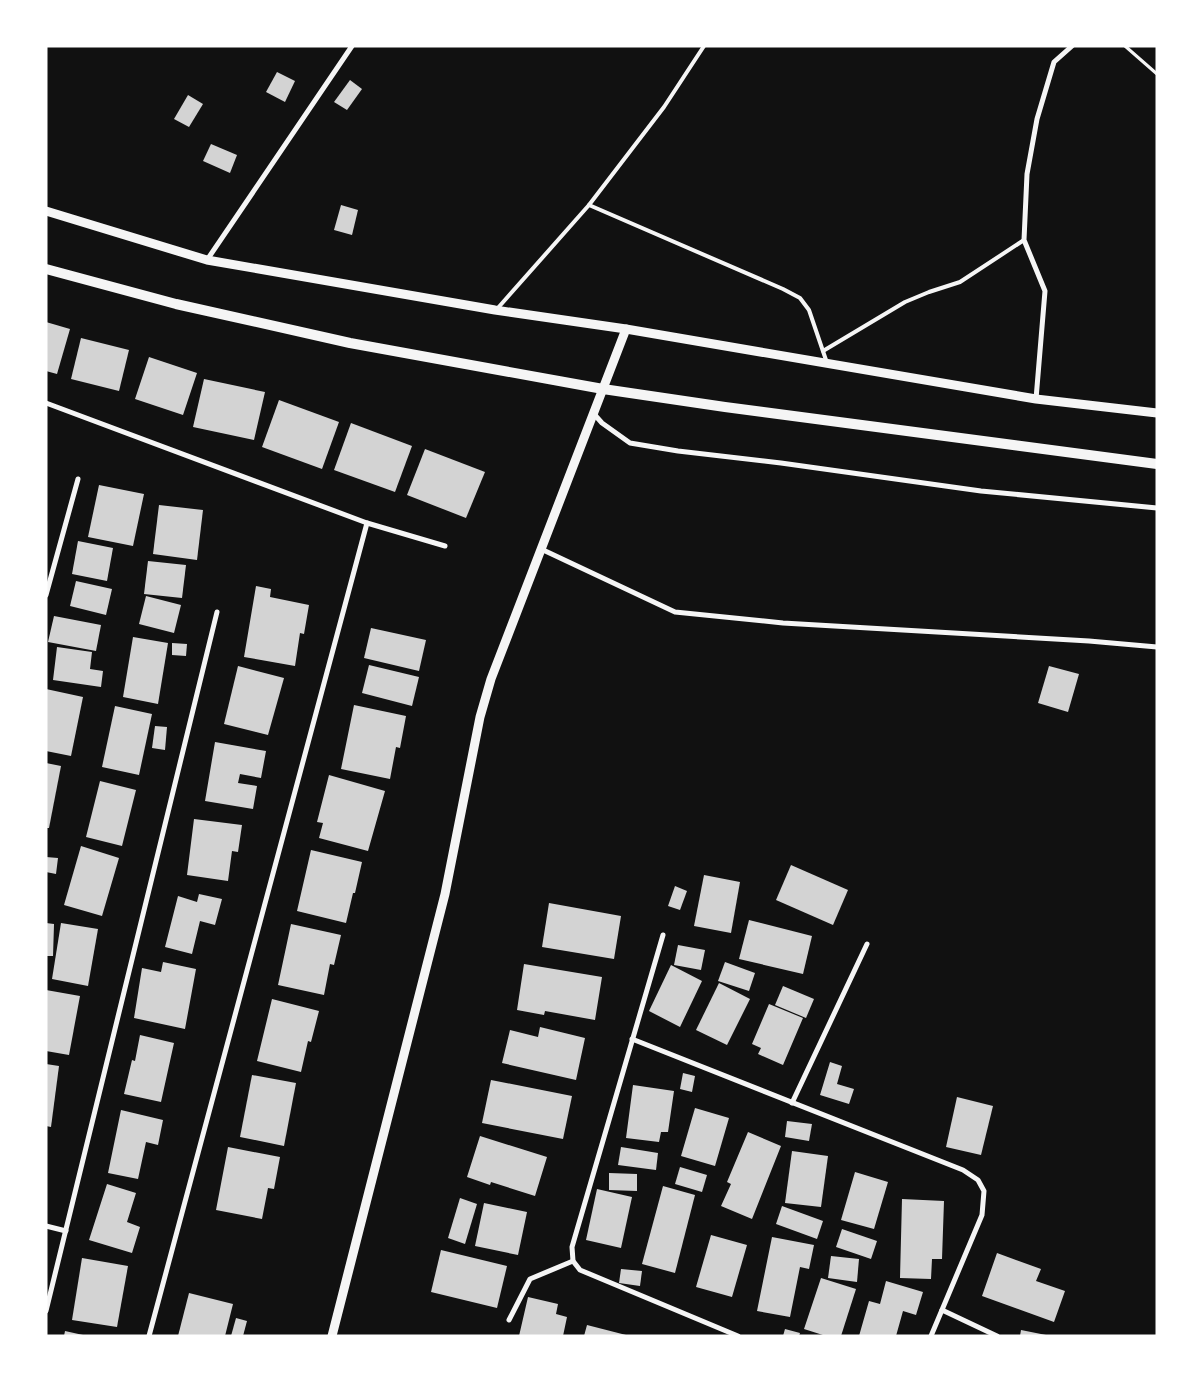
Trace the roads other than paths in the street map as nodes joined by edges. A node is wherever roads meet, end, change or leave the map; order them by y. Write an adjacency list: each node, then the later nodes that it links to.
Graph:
1 (352, 46): 7 (street)
2 (704, 46): 4 (lane)
3 (1072, 46): 6 (street)
4 (589, 205): 9 (lane); 11 (lane)
5 (46, 211): 7 (street)
6 (1024, 240): 11 (lane); 14 (street)
7 (207, 260): 9 (street)
8 (46, 270): 13 (main road)
9 (495, 310): 10 (street)
10 (626, 329): 12 (street); 13 (street)
11 (823, 351): 12 (lane)
12 (827, 363): 14 (street)
13 (603, 389): 17 (street); 18 (main road)
14 (1036, 399): 16 (street)
15 (46, 402): 21 (street)
16 (1157, 413)
17 (594, 414): 20 (street); 23 (street)
18 (1157, 464)
19 (78, 479): 24 (street)
20 (1157, 508)
21 (367, 523): 22 (street); 37 (street)
22 (445, 546)
23 (541, 549): 26 (street); 38 (street)
24 (46, 595)
25 (218, 612): 32 (street)
26 (1157, 647)
27 (663, 935): 29 (street)
28 (867, 944): 30 (street)
29 (632, 1040): 30 (street); 33 (street)
30 (792, 1103): 34 (street)
31 (46, 1226): 32 (street)
32 (66, 1231): 35 (street)
33 (573, 1261): 36 (street); 39 (street)
34 (942, 1310): 40 (street); 41 (street)
35 (46, 1311)
36 (509, 1320)
37 (149, 1336)
38 (332, 1336)
39 (738, 1336)
40 (931, 1336)
41 (997, 1336)

